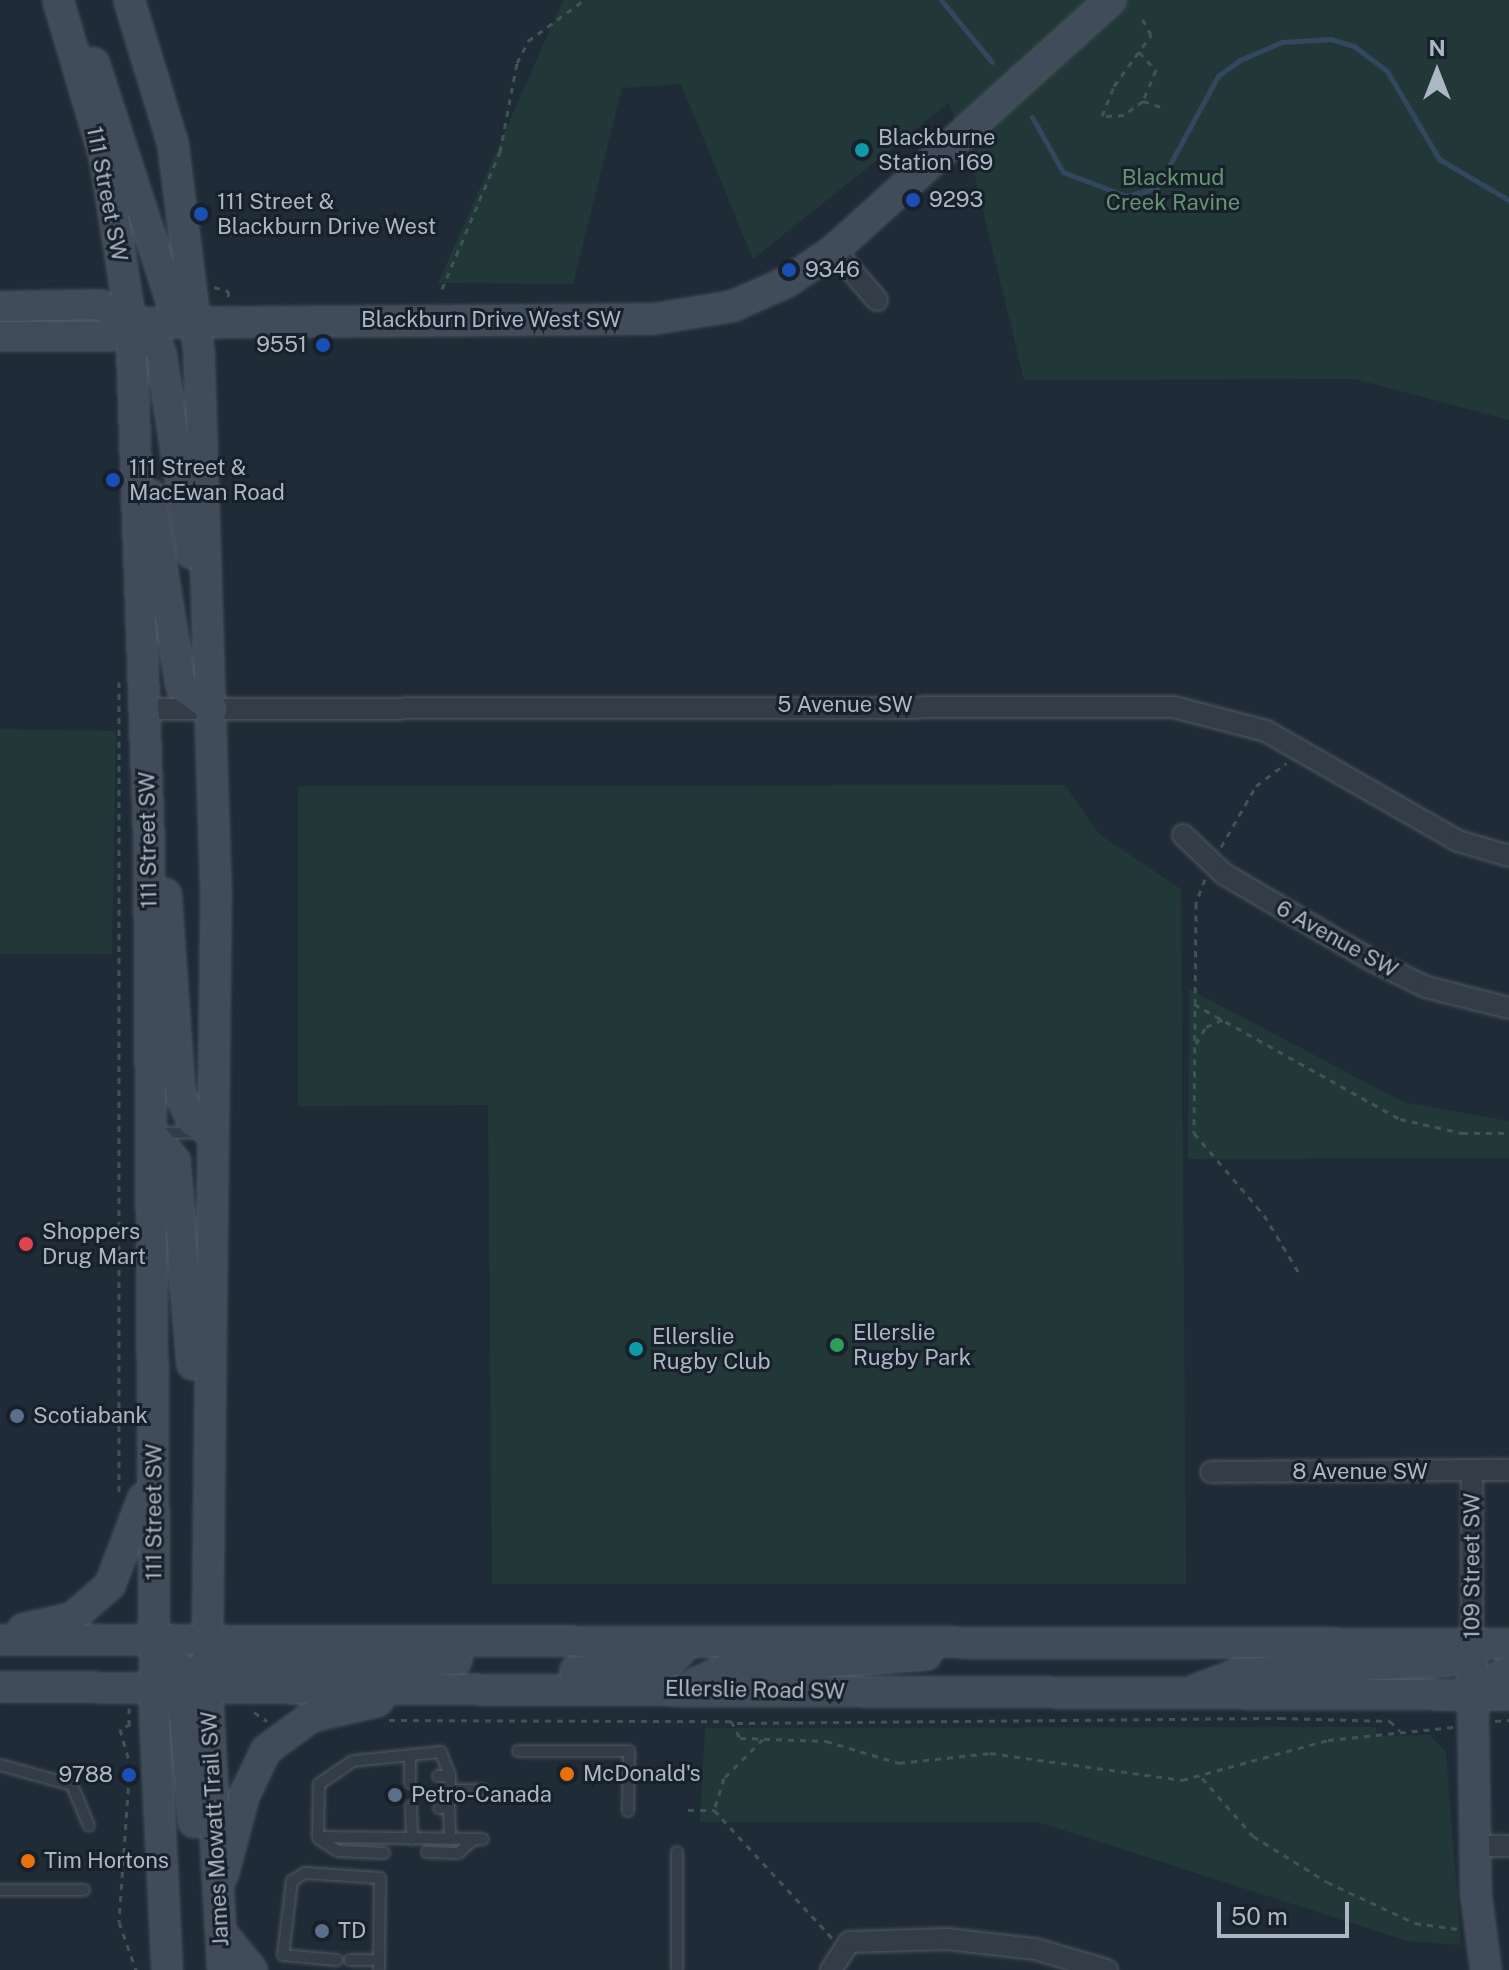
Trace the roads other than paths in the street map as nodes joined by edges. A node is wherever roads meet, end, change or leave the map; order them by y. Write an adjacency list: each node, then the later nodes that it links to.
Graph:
1 (129, 0): 7 (main road)
2 (1111, 0): 4 (main road, Blackburn Drive West SW)
3 (59, 2): 7 (main road); 8 (main road, 111 Street SW)
4 (834, 250): 5 (street); 7 (main road, Blackburn Drive West SW)
5 (877, 300)
6 (0, 307): 8 (main road)
7 (187, 322): 8 (main road, Blackburn Drive West SW); 11 (main road)
8 (139, 323): 9 (main road); 10 (main road, 111 Street SW); 11 (main road)
9 (0, 336)
10 (136, 456): 12 (main road, 111 Street SW); 13 (main road)
11 (211, 645): 13 (main road)
12 (145, 709): 13 (street, 5 Avenue SW); 14 (main road, 111 Street SW)
13 (213, 709): 16 (street, 5 Avenue SW); 18 (main road)
14 (148, 802): 18 (main road); 19 (main road, 111 Street SW)
15 (1183, 835): 17 (street, 6 Avenue SW)
16 (1509, 856)
17 (1509, 1008)
18 (210, 1131): 19 (lane); 21 (main road)
19 (151, 1133): 20 (main road, 111 Street SW); 21 (main road)
20 (154, 1434): 26 (main road); 28 (main road, 111 Street SW)
21 (206, 1448): 25 (main road)
22 (1509, 1470): 24 (street, 8 Avenue SW)
23 (1211, 1472): 24 (street, 8 Avenue SW)
24 (1472, 1473): 33 (street, 109 Street SW)
25 (208, 1582): 29 (main road); 35 (main road)
26 (0, 1632)
27 (0, 1640): 28 (main road, Ellerslie Road SW)
28 (155, 1641): 35 (main road, Ellerslie Road SW); 35 (main road, 111 Street SW)
29 (605, 1642): 30 (main road, Ellerslie Road SW); 35 (main road, Ellerslie Road SW)
30 (688, 1643): 31 (main road, Ellerslie Road SW); 37 (main road)
31 (982, 1643): 33 (main road, Ellerslie Road SW); 39 (main road)
32 (1509, 1645): 33 (main road)
33 (1473, 1652): 40 (main road); 42 (main road)
34 (1509, 1670): 40 (main road)
35 (190, 1675): 36 (main road, Ellerslie Road SW); 38 (main road, Ellerslie Road SW); 60 (main road); 63 (main road, James Mowatt Trail SW)
36 (449, 1686): 37 (main road, Ellerslie Road SW); 63 (main road)
37 (484, 1686): 39 (main road, Ellerslie Road SW)
38 (0, 1687)
39 (690, 1689): 42 (main road, Ellerslie Road SW)
40 (1474, 1695): 41 (main road, Ellerslie Road SW); 42 (main road, Ellerslie Road SW); 55 (main road)
41 (1509, 1695)
42 (1176, 1698)
43 (518, 1751): 50 (lane)
44 (410, 1760): 46 (lane); 47 (lane); 52 (lane)
45 (0, 1765): 51 (lane)
46 (414, 1778)
47 (449, 1790): 48 (lane); 54 (lane)
48 (483, 1790)
49 (414, 1808): 53 (lane)
50 (628, 1811)
51 (89, 1826)
52 (318, 1837): 53 (lane); 59 (lane)
53 (412, 1839): 54 (lane)
54 (450, 1839): 57 (lane)
55 (1475, 1846): 56 (street); 75 (main road)
56 (1509, 1846)
57 (427, 1852)
58 (677, 1852): 72 (lane)
59 (384, 1853)
60 (163, 1883): 68 (main road); 69 (main road)
61 (0, 1890): 62 (lane)
62 (84, 1890)
63 (217, 1895): 64 (main road, James Mowatt Trail SW)
64 (220, 1931): 70 (main road, James Mowatt Trail SW); 71 (main road)
65 (337, 1960): 67 (lane)
66 (350, 1960): 67 (lane)
67 (379, 1965)
68 (167, 1970)
69 (187, 1970)
70 (223, 1970)
71 (252, 1970)
72 (677, 1970)
73 (831, 1970): 74 (street)
74 (1107, 1970)
75 (1486, 1970)

